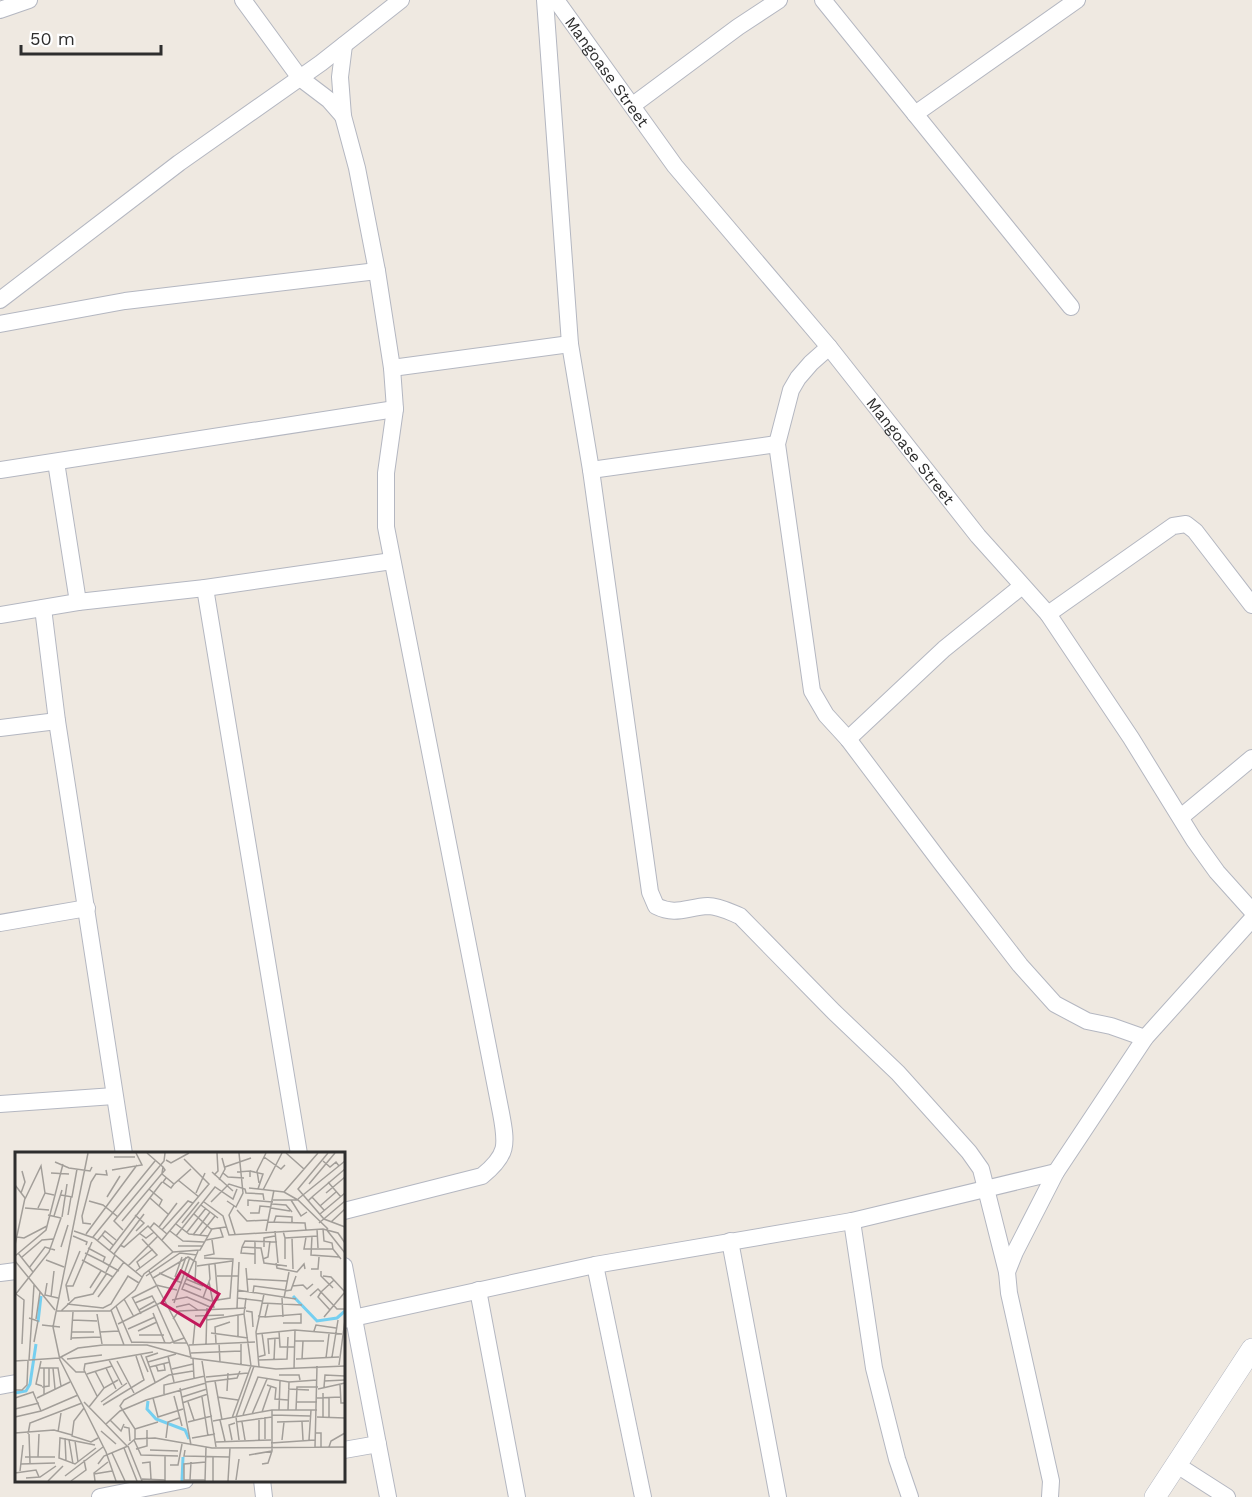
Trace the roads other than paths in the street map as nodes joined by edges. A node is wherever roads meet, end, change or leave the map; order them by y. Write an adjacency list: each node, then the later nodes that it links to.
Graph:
1 (30, 0): 9 (street)
2 (243, 0): 11 (street)
3 (401, 0): 10 (street)
4 (545, 0): 19 (street)
5 (556, 0): 12 (street, Mangoase Street)
6 (779, 0): 12 (street)
7 (822, 0): 13 (street)
8 (1077, 0): 13 (street)
9 (0, 10)
10 (344, 45): 11 (street); 14 (street)
11 (300, 78): 14 (street); 16 (street)
12 (633, 105): 20 (street, Mangoase Street)
13 (915, 114): 17 (street)
14 (343, 116): 15 (street)
15 (377, 271): 18 (street); 21 (street)
16 (0, 300)
17 (1071, 307)
18 (0, 324)
19 (570, 344): 21 (street); 26 (street)
20 (829, 347): 23 (street); 28 (street, Mangoase Street)
21 (392, 368): 22 (street)
22 (395, 409): 24 (street); 27 (street)
23 (777, 444): 26 (street); 37 (street)
24 (56, 462): 25 (street); 30 (street)
25 (0, 470)
26 (591, 470): 50 (street)
27 (392, 561): 29 (street); 51 (street)
28 (1022, 586): 33 (street, Mangoase Street); 37 (street)
29 (206, 588): 30 (street); 48 (street)
30 (78, 602): 32 (street)
31 (1252, 605): 33 (street)
32 (43, 608): 34 (street); 35 (street)
33 (1048, 614): 39 (street, Mangoase Street)
34 (0, 615)
35 (57, 721): 36 (street); 40 (street)
36 (0, 728)
37 (848, 739): 44 (street)
38 (1252, 758): 39 (street)
39 (1181, 817): 41 (street, Mangoase Street)
40 (87, 908): 43 (street); 45 (street)
41 (1252, 911)
42 (1252, 919): 44 (street)
43 (0, 923)
44 (1145, 1038): 49 (street)
45 (114, 1096): 46 (street); 47 (street)
46 (0, 1104)
47 (124, 1152)
48 (298, 1152)
49 (1056, 1172): 50 (street); 56 (street)
50 (986, 1189): 52 (street); 56 (street)
51 (345, 1210)
52 (852, 1221): 53 (street); 76 (street)
53 (730, 1241): 54 (street); 75 (street)
54 (595, 1265): 59 (street); 74 (street)
55 (15, 1271): 57 (street)
56 (1007, 1272): 77 (street)
57 (0, 1273)
58 (345, 1280): 60 (street)
59 (478, 1290): 60 (street); 73 (street)
60 (348, 1320): 64 (street)
61 (1252, 1349): 66 (street)
62 (15, 1383): 63 (street)
63 (0, 1386)
64 (378, 1444): 65 (street); 72 (street)
65 (345, 1450)
66 (1177, 1465): 78 (street); 79 (street)
67 (99, 1482): 70 (street)
68 (175, 1482): 70 (street)
69 (262, 1482): 71 (street)
70 (101, 1497)
71 (264, 1497)
72 (388, 1497)
73 (518, 1497)
74 (643, 1497)
75 (778, 1497)
76 (910, 1497)
77 (1050, 1497)
78 (1155, 1497)
79 (1227, 1497)

